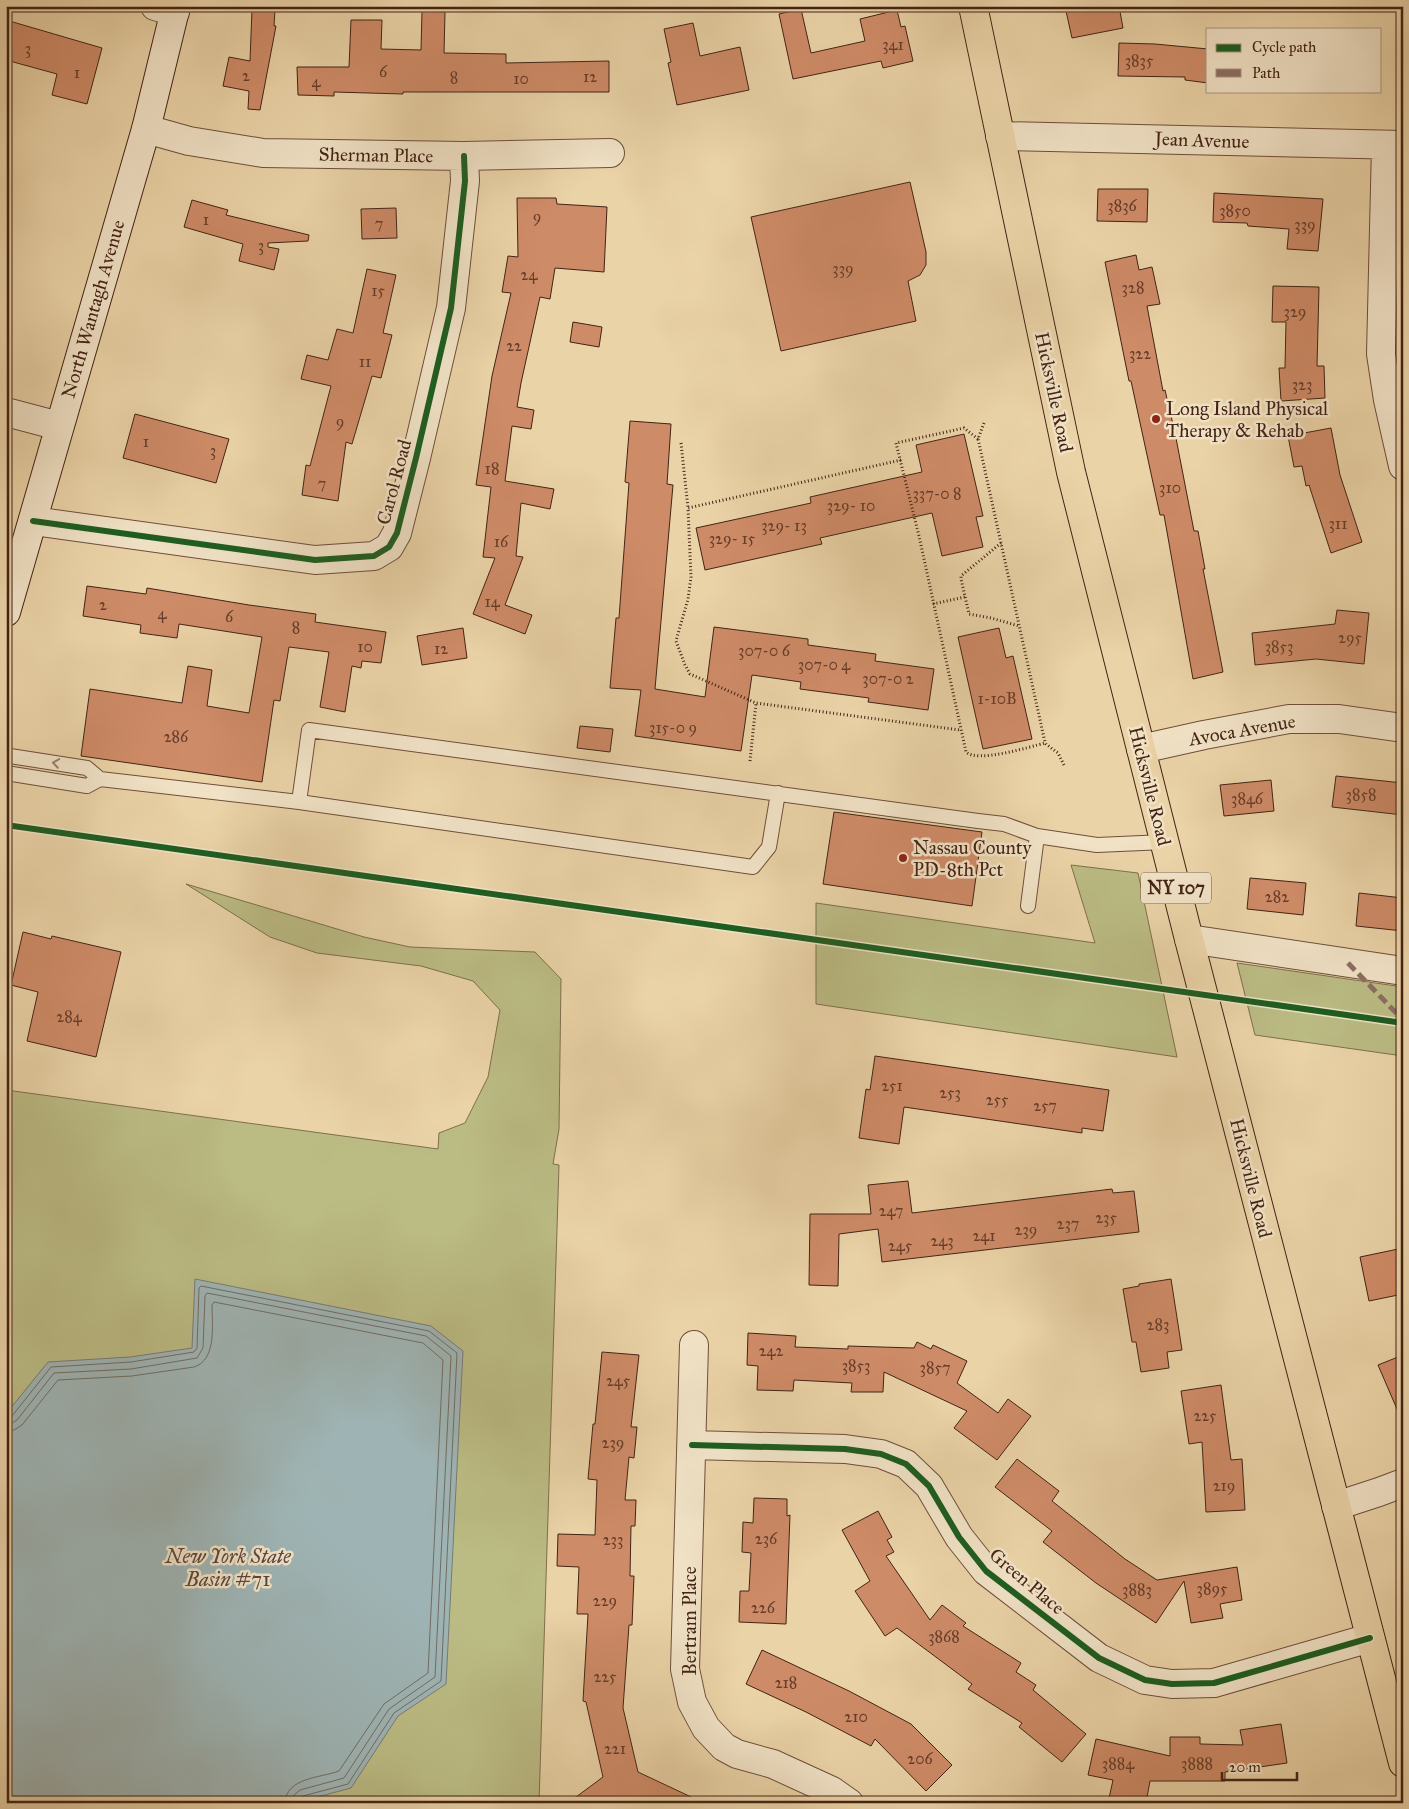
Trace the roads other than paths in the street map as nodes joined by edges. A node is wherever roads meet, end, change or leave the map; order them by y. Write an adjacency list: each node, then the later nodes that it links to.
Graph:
1 (973, 6): 4 (main road, Hicksville Road / NY 107)
2 (169, 8): 3 (street, North Wantagh Avenue)
3 (146, 129): 7 (street, Sherman Place); 9 (street, North Wantagh Avenue)
4 (1000, 136): 5 (street, Jean Avenue); 14 (main road, Hicksville Road / NY 107)
5 (1394, 145): 10 (street)
6 (610, 153): 7 (street, Sherman Place)
7 (464, 156): 11 (street, Carol Road)
8 (6, 412): 9 (street)
9 (59, 426): 11 (street, North Wantagh Avenue)
10 (1403, 466)
11 (33, 521): 12 (street, North Wantagh Avenue)
12 (6, 612)
13 (1403, 728): 14 (street, Avoca Avenue)
14 (1141, 749): 21 (main road, Hicksville Road / NY 107)
15 (6, 759): 17 (lane, one-way to 15)
16 (6, 773): 17 (lane)
17 (100, 779): 19 (lane)
18 (778, 794): 19 (lane); 19 (lane); 20 (lane)
19 (299, 802)
20 (1037, 836): 21 (lane); 22 (lane)
21 (1165, 842): 23 (main road, Hicksville Road / NY 107)
22 (1028, 906)
23 (1189, 939): 24 (street); 28 (main road, Hicksville Road / NY 107)
24 (1403, 971)
25 (694, 1345): 26 (street, Bertram Place)
26 (692, 1446): 29 (street, Green Place); 31 (street, Bertram Place)
27 (1403, 1483): 28 (street)
28 (1336, 1506): 29 (main road, Hicksville Road / NY 107)
29 (1370, 1638): 30 (main road, Hicksville Road / NY 107)
30 (1403, 1763)
31 (849, 1803)

